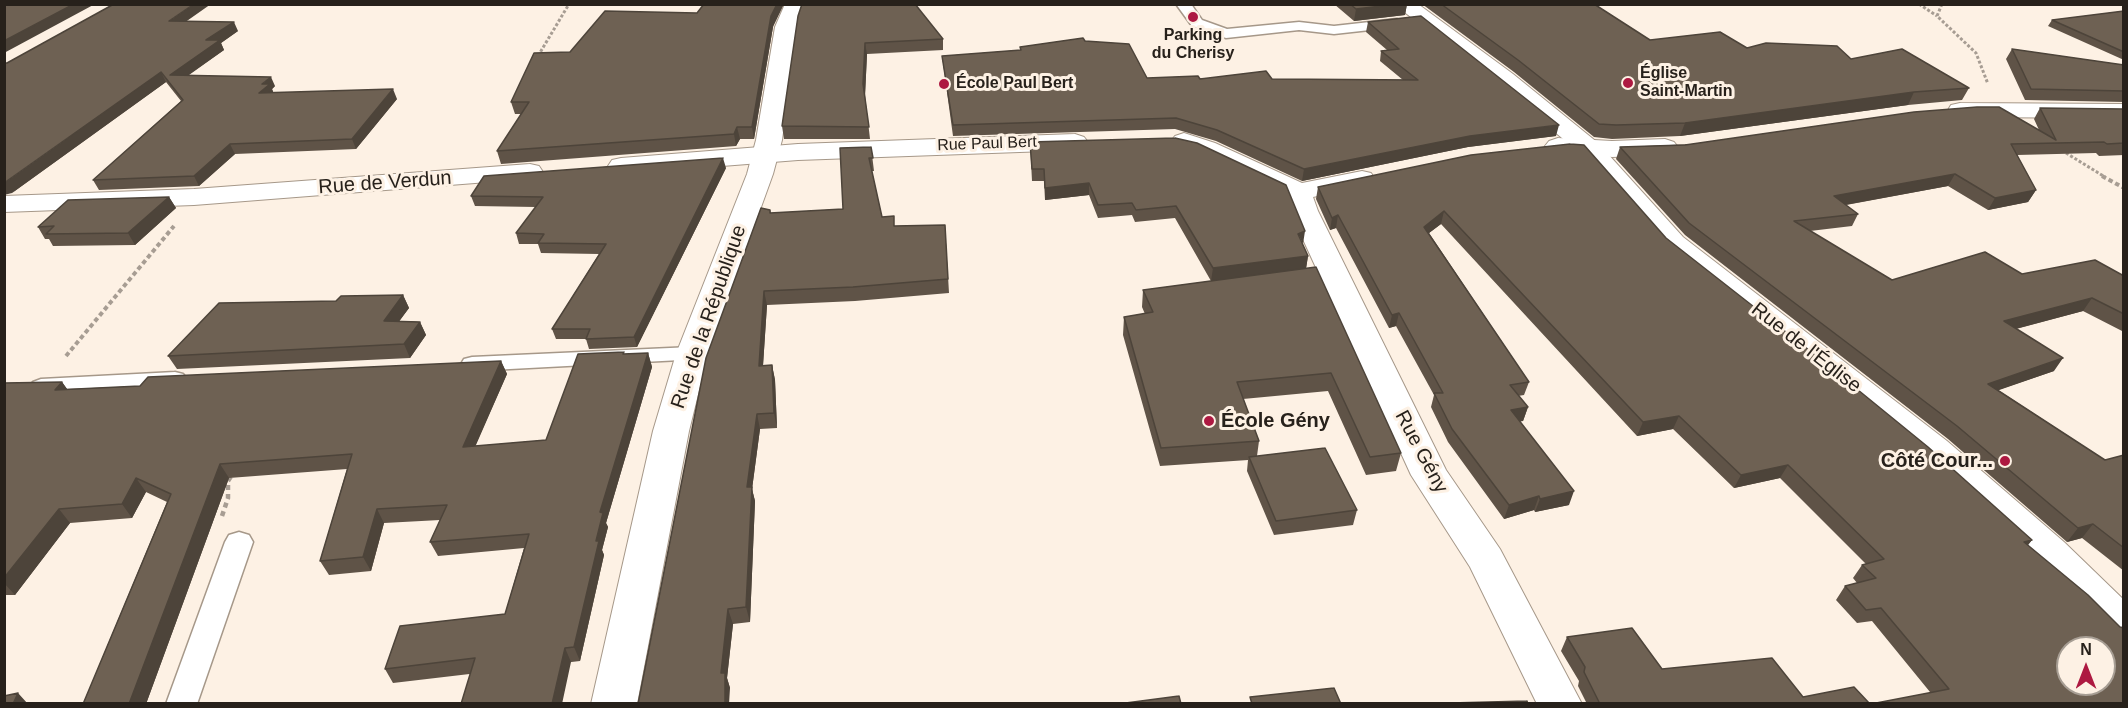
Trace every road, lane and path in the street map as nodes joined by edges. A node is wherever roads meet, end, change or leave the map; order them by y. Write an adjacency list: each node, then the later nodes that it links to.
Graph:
1 (568, 4): 9 (path)
2 (796, 4): 19 (street, Rue de la République)
3 (1183, 4): 8 (lane)
4 (1404, 4): 8 (street, Rue de l'Église)
5 (1919, 4): 7 (path)
6 (1942, 4): 7 (path)
7 (1936, 16): 10 (path)
8 (1425, 19): 16 (street, Rue de l'Église)
9 (537, 60)
10 (1999, 110): 11 (street); 12 (street)
11 (2124, 111)
12 (1939, 112)
13 (1164, 140): 24 (street)
14 (1096, 141): 19 (street, Rue Paul Bert)
15 (1691, 145): 16 (street)
16 (1589, 148): 17 (street); 33 (street, Rue de l'Église)
17 (1533, 149)
18 (2064, 152): 23 (path)
19 (765, 154): 20 (street); 27 (street, Rue de la République)
20 (600, 167)
21 (552, 171): 25 (street, Rue de Verdun)
22 (1388, 174): 24 (street)
23 (2124, 188)
24 (1298, 192): 36 (street, Rue Gény)
25 (199, 196): 26 (street, Rue de Verdun); 30 (path)
26 (4, 204)
27 (692, 354): 28 (lane); 35 (street, Rue de la République)
28 (447, 365)
29 (191, 378): 30 (lane)
30 (41, 387)
31 (234, 471): 32 (path)
32 (239, 542): 34 (lane)
33 (2124, 627)
34 (181, 704)
35 (614, 704)
36 (1560, 704)

